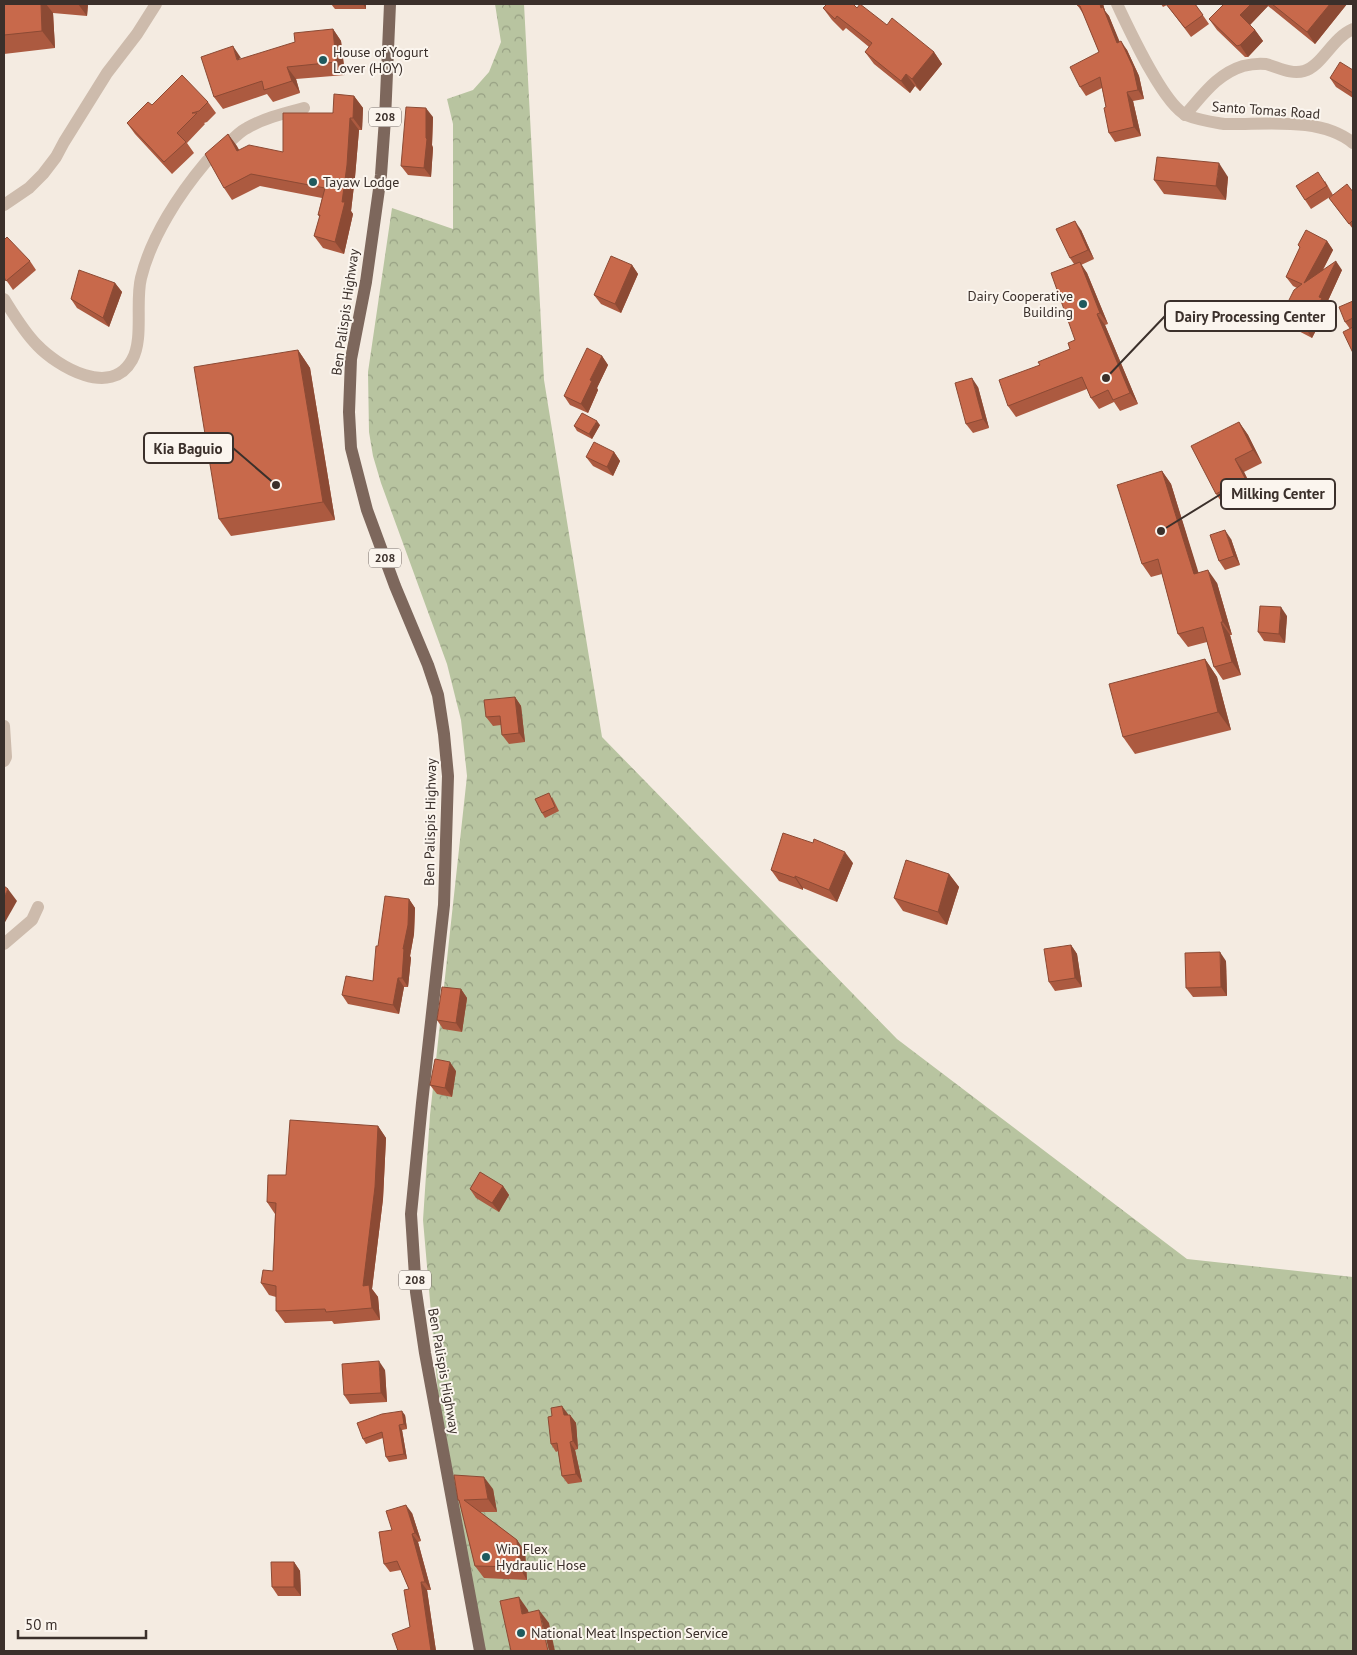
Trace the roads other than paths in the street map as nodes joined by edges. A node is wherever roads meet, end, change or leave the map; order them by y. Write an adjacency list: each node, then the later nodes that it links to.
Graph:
1 (156, 4): 8 (street)
2 (390, 4): 14 (main road, Ben Palispis Highway / 208)
3 (1118, 4): 6 (street)
4 (1353, 29): 6 (street)
5 (304, 108): 9 (street)
6 (1185, 115): 7 (street, Santo Tomas Road)
7 (1353, 142)
8 (4, 205)
9 (4, 299)
10 (4, 726): 11 (street)
11 (4, 761)
12 (38, 907): 13 (street)
13 (4, 944)
14 (480, 1651)

